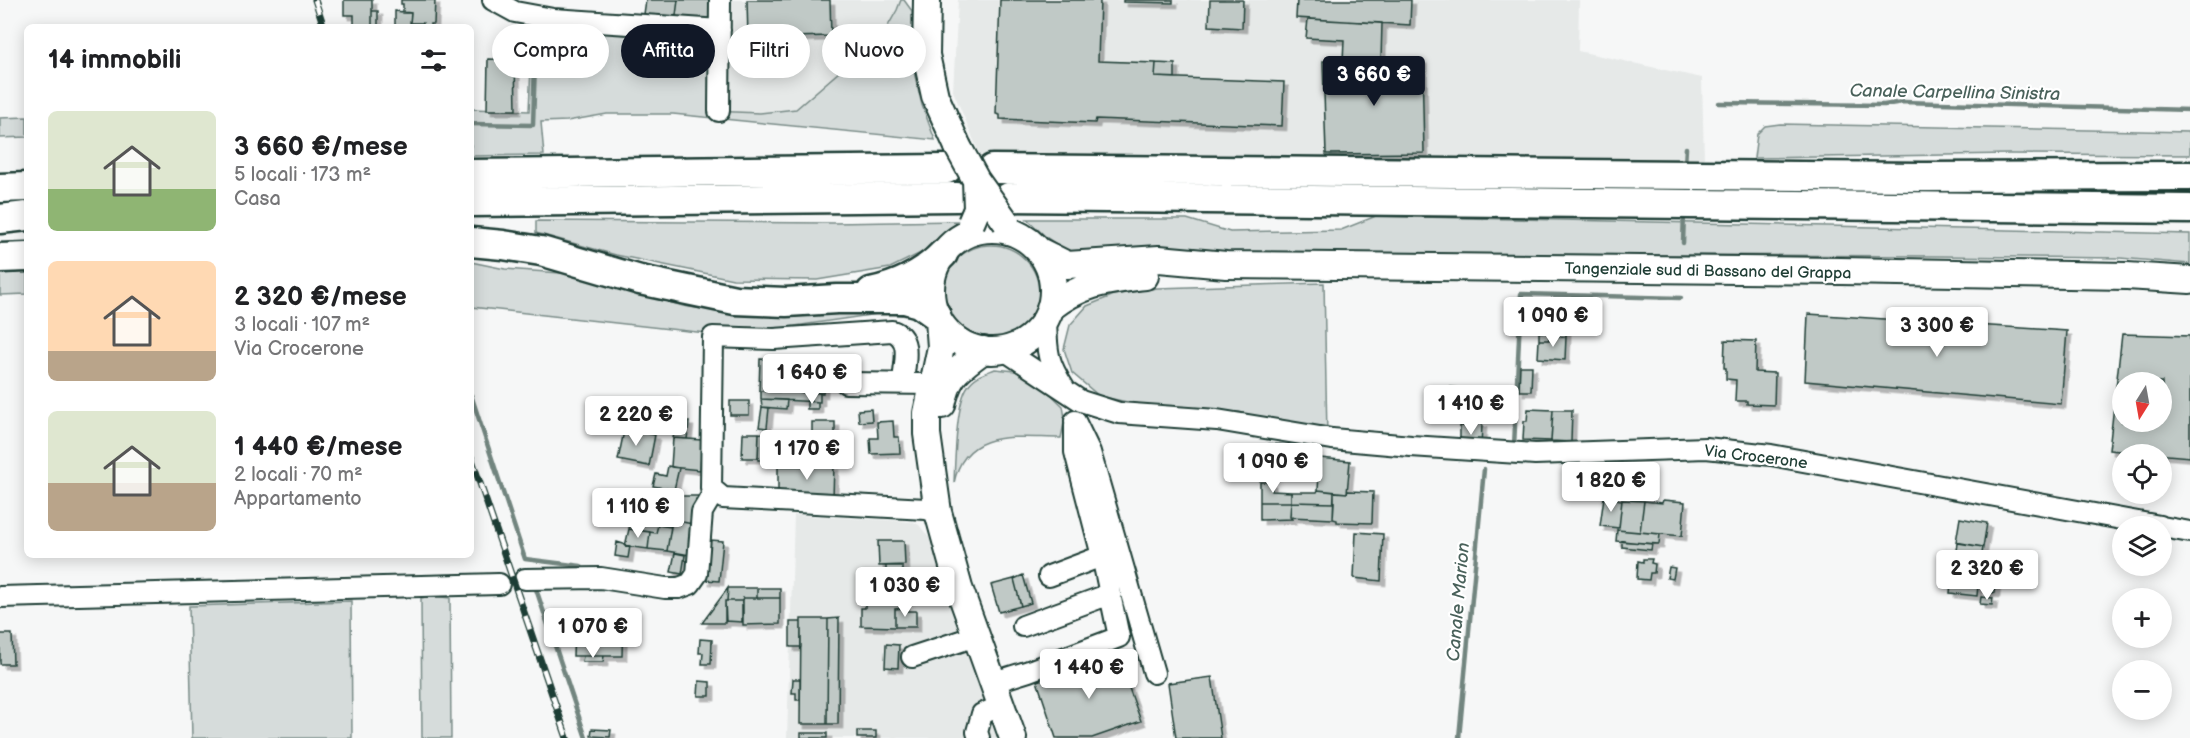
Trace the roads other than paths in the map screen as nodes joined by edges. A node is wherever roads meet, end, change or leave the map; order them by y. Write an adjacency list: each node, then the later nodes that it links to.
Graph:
1 (493, 0): 4 (street)
2 (720, 0): 4 (street)
3 (927, 0): 6 (main road)
4 (720, 30): 5 (street)
5 (719, 111)
6 (952, 158): 7 (highway); 9 (main road, bridge)
7 (474, 174)
8 (2190, 176): 9 (highway)
9 (975, 182): 12 (highway); 16 (main road, bridge); 17 (main road, bridge)
10 (24, 187): 11 (highway)
11 (0, 188)
12 (474, 202)
13 (2190, 208): 16 (highway)
14 (24, 215): 15 (highway)
15 (0, 218)
16 (1010, 218): 17 (main road, Tangenziale sud di Bassano del Grappa); 19 (main road, Tangenziale sud di Bassano del Grappa)
17 (958, 238): 24 (highway, Tangenziale sud di Bassano del Grappa); 26 (main road)
18 (474, 242): 24 (highway, Tangenziale sud di Bassano del Grappa)
19 (1039, 251): 22 (main road, Tangenziale sud di Bassano del Grappa); 25 (main road)
20 (24, 257): 21 (highway)
21 (0, 258)
22 (1226, 265): 23 (main road, Tangenziale sud di Bassano del Grappa); 25 (main road, Tangenziale sud di Bassano del Grappa)
23 (2190, 279)
24 (837, 299): 26 (highway, Tangenziale sud di Bassano del Grappa)
25 (1048, 313): 27 (main road, Tangenziale sud di Bassano del Grappa); 31 (street)
26 (938, 317): 27 (main road, Tangenziale sud di Bassano del Grappa); 30 (main road)
27 (993, 350): 31 (street, Via Crocerone); 33 (main road)
28 (903, 382): 29 (street); 30 (street); 34 (street)
29 (846, 383)
30 (933, 384): 33 (main road)
31 (1073, 396): 32 (street); 36 (street, Via Crocerone)
32 (1075, 421): 39 (street); 48 (street)
33 (933, 470): 35 (main road)
34 (714, 492): 35 (street); 41 (street)
35 (938, 512): 46 (main road)
36 (2112, 518)
37 (2172, 529): 38 (street, Via Crocerone)
38 (2190, 532)
39 (1102, 556): 40 (street); 43 (street)
40 (1049, 576)
41 (525, 579)
42 (499, 584): 44 (street)
43 (1110, 594): 45 (street); 49 (street)
44 (0, 597)
45 (1023, 626)
46 (976, 636): 47 (street); 49 (main road)
47 (912, 657)
48 (1154, 673)
49 (998, 694): 50 (street); 51 (main road)
50 (979, 738)
51 (1013, 738)

